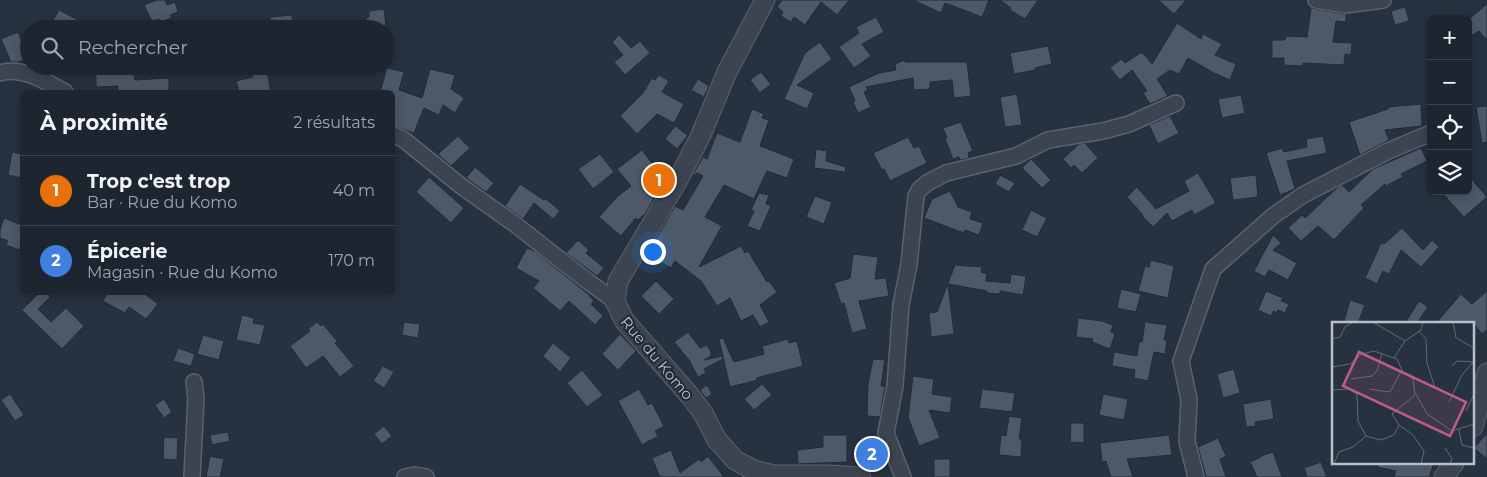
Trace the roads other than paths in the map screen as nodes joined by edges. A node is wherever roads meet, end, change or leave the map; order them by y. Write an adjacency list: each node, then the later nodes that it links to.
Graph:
1 (765, 0): 11 (street, Rue du Komo)
2 (1316, 0): 3 (street)
3 (1383, 0)
4 (0, 72): 5 (street)
5 (20, 72)
6 (34, 75): 7 (street)
7 (61, 90)
8 (1176, 103): 20 (street)
9 (395, 135): 11 (street)
10 (1427, 135): 21 (street)
11 (615, 301): 19 (street, Rue du Komo)
12 (1487, 373): 14 (street)
13 (194, 382): 16 (street)
14 (1474, 423)
15 (1453, 464): 22 (street)
16 (192, 477)
17 (406, 477): 18 (street)
18 (426, 477)
19 (861, 477)
20 (903, 477)
21 (1196, 477)
22 (1444, 477)

